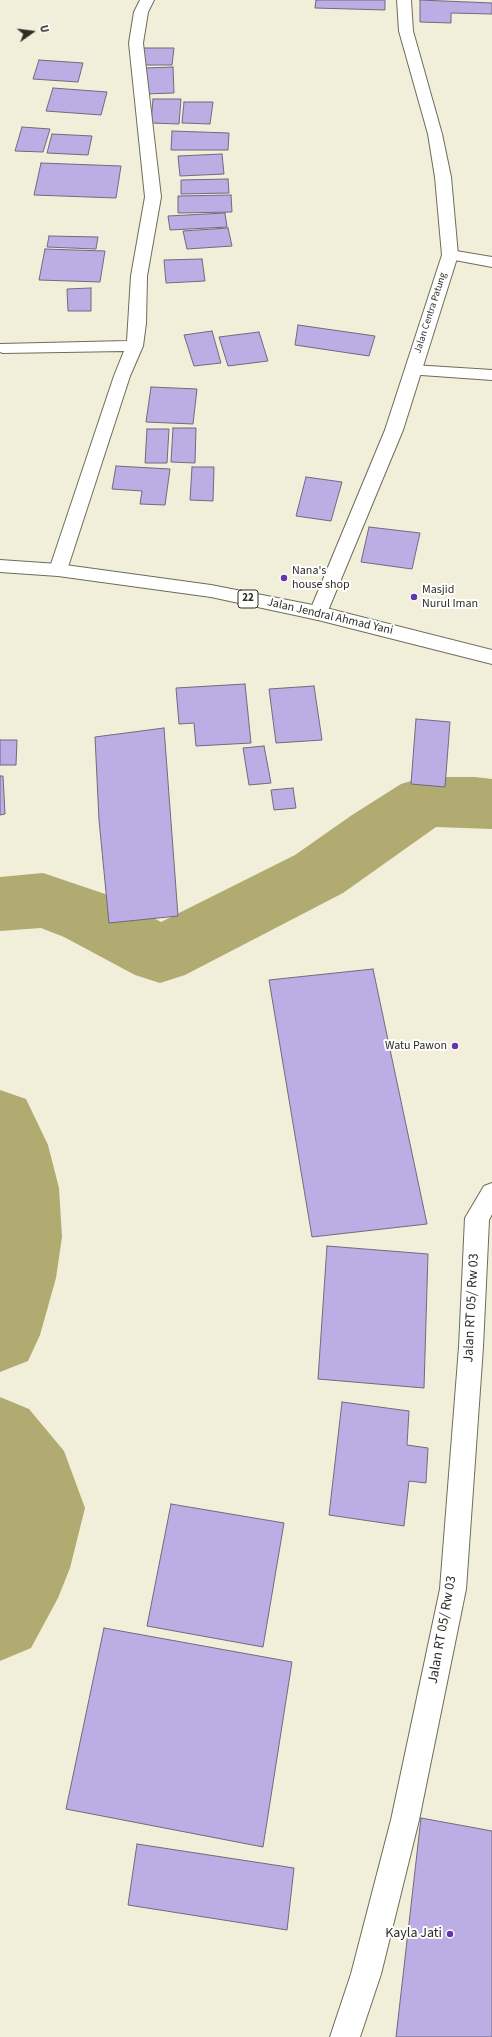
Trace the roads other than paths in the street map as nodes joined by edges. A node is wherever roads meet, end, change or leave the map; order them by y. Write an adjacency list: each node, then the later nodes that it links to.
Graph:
1 (147, 0): 5 (main road)
2 (404, 0): 3 (main road, Jalan Centra Patung)
3 (450, 255): 4 (main road); 7 (main road, Jalan Centra Patung)
4 (492, 262)
5 (135, 346): 6 (main road); 10 (main road)
6 (3, 348)
7 (413, 370): 8 (main road); 11 (main road, Jalan Centra Patung)
8 (492, 375)
9 (0, 566): 10 (main road, Jalan Jendral Ahmad Yani / 22)
10 (58, 570): 11 (main road, Jalan Jendral Ahmad Yani / 22)
11 (318, 613): 12 (main road, Jalan Jendral Ahmad Yani / 22)
12 (492, 657)
13 (492, 1193): 14 (main road, Jalan RT 05/ Rw 03)
14 (344, 2037)

